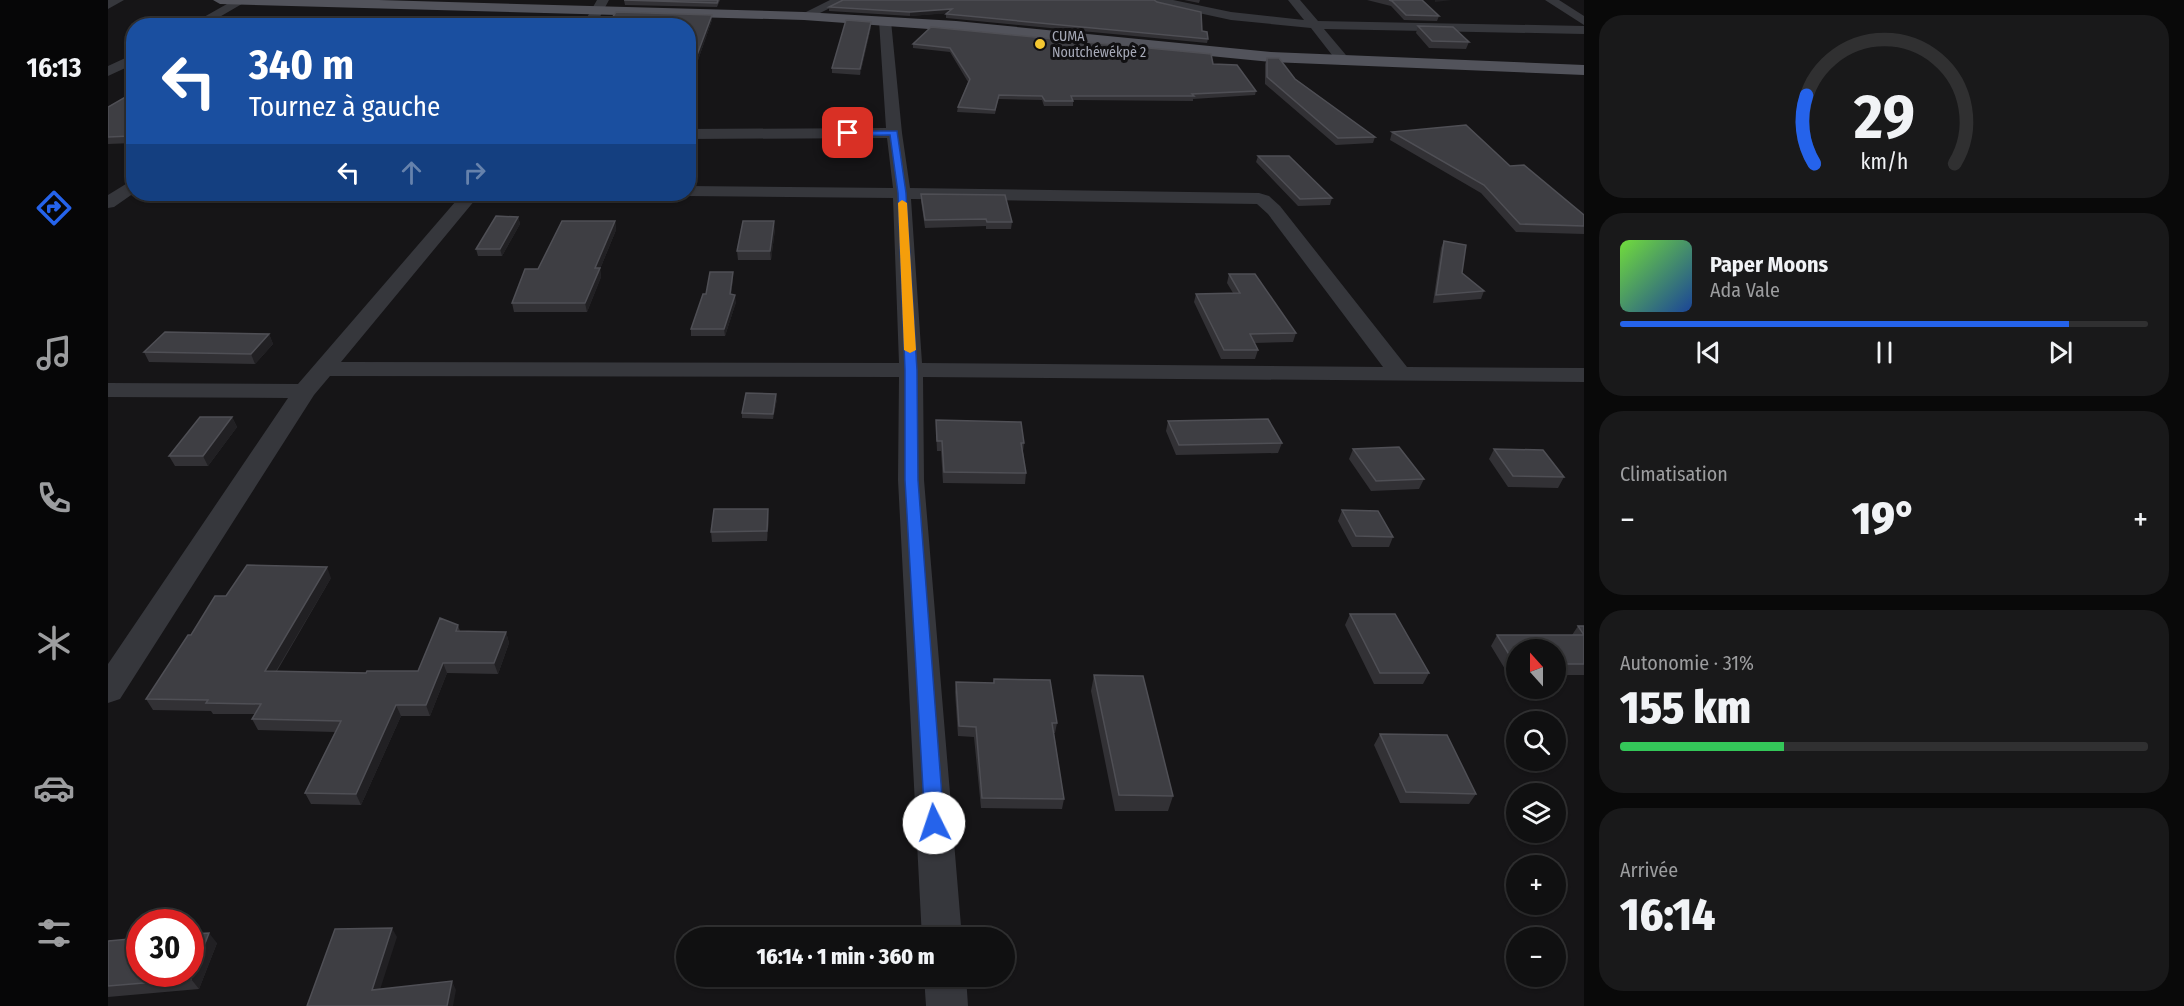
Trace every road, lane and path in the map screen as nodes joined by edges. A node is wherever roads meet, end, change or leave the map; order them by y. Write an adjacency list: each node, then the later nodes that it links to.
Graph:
1 (118, 0): 10 (street)
2 (220, 0): 7 (main road)
3 (840, 0): 12 (street)
4 (1157, 0): 17 (street)
5 (1294, 0): 17 (street)
6 (1551, 0): 16 (street)
7 (241, 1): 8 (main road); 13 (street)
8 (263, 1): 9 (main road)
9 (438, 3): 11 (main road)
10 (108, 5)
11 (601, 5): 12 (main road); 14 (street)
12 (804, 16): 15 (main road)
13 (209, 18)
14 (593, 18)
15 (885, 21): 19 (main road); 24 (street)
16 (1584, 21)
17 (1314, 25): 18 (street); 19 (street)
18 (1584, 30)
19 (1344, 61): 21 (main road)
20 (126, 62): 22 (street)
21 (1584, 70)
22 (108, 72): 23 (street)
23 (126, 73)
24 (894, 133): 25 (street); 28 (street)
25 (696, 134)
26 (126, 190): 30 (street)
27 (696, 191): 28 (street)
28 (902, 193): 32 (street); 33 (street)
29 (465, 201): 31 (street)
30 (108, 203)
31 (323, 369): 32 (street); 36 (street)
32 (911, 370): 33 (street); 38 (street)
33 (1400, 373): 34 (street)
34 (1584, 375)
35 (108, 390): 36 (street)
36 (305, 391): 37 (street)
37 (108, 690)
38 (941, 927)
39 (946, 987): 40 (street)
40 (947, 1006)

